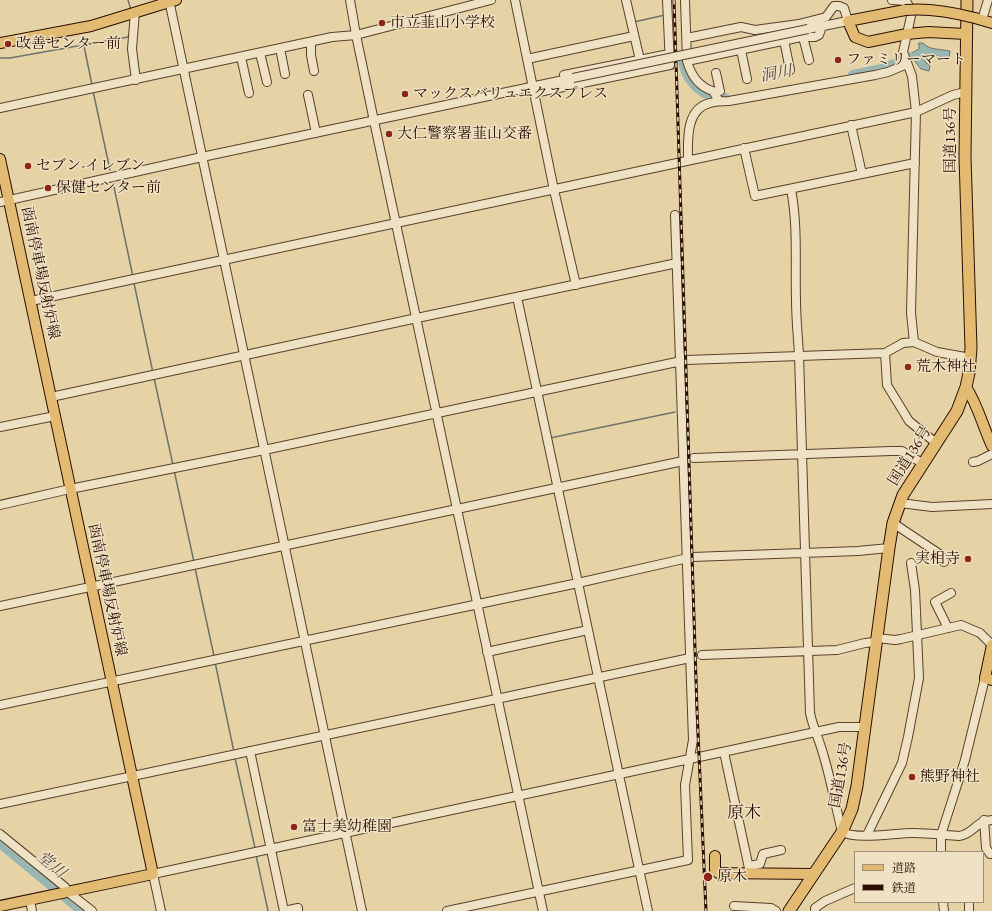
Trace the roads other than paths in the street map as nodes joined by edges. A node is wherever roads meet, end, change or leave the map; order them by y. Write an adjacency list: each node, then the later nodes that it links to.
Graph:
1 (350, 0): 18 (street)
2 (491, 0): 18 (street)
3 (516, 0): 30 (street)
4 (626, 0): 19 (street)
5 (667, 0): 28 (street)
6 (685, 0): 21 (street)
7 (892, 0): 11 (street)
8 (967, 0): 17 (highway, 国道136号)
9 (988, 0): 14 (street)
10 (172, 1): 12 (main road); 35 (street)
11 (905, 4): 13 (main road); 14 (main road, bridge); 16 (street)
12 (135, 12): 24 (main road); 41 (street)
13 (848, 21): 15 (street); 16 (main road); 21 (street)
14 (985, 21)
15 (822, 26): 20 (street); 43 (street, bridge)
16 (907, 34): 17 (main road); 33 (street)
17 (966, 34): 45 (highway, 国道136号)
18 (356, 35): 23 (street); 51 (street)
19 (634, 36): 30 (street); 31 (street)
20 (804, 37): 22 (street); 32 (street)
21 (687, 38): 34 (street)
22 (784, 40): 26 (street); 36 (street)
23 (311, 42): 25 (street); 37 (street)
24 (0, 43)
25 (280, 48): 27 (street); 39 (street)
26 (741, 50): 34 (street); 40 (street)
27 (260, 53): 29 (street); 42 (street)
28 (669, 54): 31 (street); 44 (street)
29 (241, 57): 35 (street); 46 (street)
30 (527, 59): 44 (street)
31 (640, 60): 43 (street)
32 (808, 60)
33 (906, 60): 48 (street); 50 (street)
34 (687, 61): 48 (street)
35 (183, 69): 41 (street); 55 (street)
36 (790, 70)
37 (314, 71)
38 (716, 73): 48 (street)
39 (285, 74)
40 (747, 79)
41 (136, 80): 49 (street)
42 (267, 82)
43 (555, 82): 44 (street)
44 (533, 90): 51 (street); 61 (street)
45 (966, 92): 50 (street); 75 (highway, 国道136号)
46 (249, 93)
47 (308, 95): 53 (street)
48 (716, 97): 57 (street)
49 (0, 108)
50 (916, 112): 52 (street); 58 (street)
51 (374, 121): 53 (street); 64 (street)
52 (851, 125): 54 (street); 59 (street)
53 (316, 133): 55 (street)
54 (744, 148): 57 (street); 60 (street)
55 (202, 157): 62 (street); 65 (street)
56 (0, 159): 62 (main road, 函南停車場反射炉線)
57 (688, 160): 61 (street)
58 (915, 163): 59 (street); 71 (street)
59 (862, 174): 60 (street)
60 (791, 189): 74 (street)
61 (554, 190): 64 (street); 67 (street)
62 (5, 201): 69 (main road, 函南停車場反射炉線)
63 (675, 215): 66 (street)
64 (396, 223): 65 (street); 70 (street)
65 (224, 260): 69 (street); 73 (street)
66 (677, 263): 67 (street); 76 (street)
67 (576, 285): 68 (street)
68 (517, 297): 70 (street); 78 (street)
69 (31, 301): 79 (main road, 函南停車場反射炉線)
70 (417, 318): 73 (street); 80 (street)
71 (914, 342): 72 (street); 75 (street)
72 (884, 353): 74 (street); 83 (street)
73 (245, 356): 79 (street); 85 (street)
74 (799, 356): 76 (street); 86 (street)
75 (971, 358): 77 (highway, 国道136号)
76 (680, 361): 78 (street); 89 (street)
77 (966, 387): 83 (highway, 国道136号); 84 (main road)
78 (537, 392): 80 (street); 92 (street)
79 (51, 398): 81 (main road, 函南停車場反射炉線)
80 (436, 413): 85 (street); 97 (street)
81 (55, 416): 82 (street); 93 (main road, 函南停車場反射炉線)
82 (0, 427)
83 (936, 443): 91 (highway, 国道136号)
84 (992, 444)
85 (264, 450): 93 (street); 99 (street)
86 (802, 454): 88 (street); 91 (street); 101 (street)
87 (992, 454): 90 (street)
88 (694, 458)
89 (683, 461): 92 (street); 102 (street)
90 (973, 462)
91 (922, 463): 94 (highway, 国道136号)
92 (557, 488): 97 (street); 105 (street)
93 (70, 489): 96 (street); 106 (main road, 函南停車場反射炉線)
94 (900, 503): 95 (street); 98 (highway, 国道136号)
95 (992, 504)
96 (0, 505)
97 (456, 509): 99 (street); 108 (street)
98 (894, 523): 100 (highway, 国道136号); 103 (street)
99 (284, 545): 106 (street); 114 (street)
100 (889, 548): 101 (street); 113 (highway, 国道136号)
101 (805, 553): 102 (street); 117 (street)
102 (687, 558): 105 (street); 119 (street)
103 (944, 562)
104 (911, 563): 112 (street)
105 (578, 583): 108 (street); 111 (street)
106 (92, 586): 109 (street); 122 (main road, 函南停車場反射炉線)
107 (951, 593): 110 (street)
108 (477, 604): 114 (street); 116 (street)
109 (0, 606)
110 (948, 628): 112 (street); 115 (street)
111 (588, 630): 116 (street); 120 (street)
112 (917, 636): 113 (street); 139 (street)
113 (877, 640): 117 (street); 125 (highway, 国道136号)
114 (305, 641): 122 (street); 127 (street)
115 (992, 645): 121 (main road)
116 (487, 652): 123 (street)
117 (808, 652): 118 (street); 126 (street)
118 (702, 655)
119 (690, 658): 120 (street); 130 (street)
120 (598, 678): 123 (street); 131 (street)
121 (988, 679): 140 (street)
122 (112, 681): 124 (street); 132 (main road, 函南停車場反射炉線)
123 (497, 699): 127 (street); 133 (street)
124 (0, 705)
125 (865, 727): 126 (street); 136 (highway, 国道136号)
126 (816, 733): 129 (street); 136 (street)
127 (326, 735): 128 (street); 138 (street)
128 (250, 751): 132 (street); 141 (street)
129 (724, 752): 130 (street); 147 (street)
130 (690, 759): 131 (street); 146 (street)
131 (618, 774): 133 (street); 146 (street)
132 (132, 776): 134 (street); 148 (main road, 函南停車場反射炉線)
133 (518, 796): 138 (street); 151 (street)
134 (0, 804)
135 (988, 820): 140 (street); 144 (street)
136 (842, 832): 139 (street); 149 (highway, 国道136号)
137 (0, 834): 152 (street)
138 (346, 834): 141 (street); 161 (street)
139 (867, 835): 140 (street)
140 (941, 835): 143 (street)
141 (271, 849): 148 (street); 159 (street)
142 (781, 850): 147 (street)
143 (941, 851)
144 (992, 854)
145 (715, 856): 147 (main road)
146 (639, 870): 151 (street); 164 (street)
147 (750, 870): 149 (main road)
148 (153, 874): 152 (main road); 158 (street)
149 (814, 874): 166 (highway, 国道136号)
150 (854, 888): 167 (street)
151 (539, 891): 162 (street); 163 (street)
152 (68, 892): 153 (main road); 157 (street)
153 (30, 900): 154 (main road); 156 (street)
154 (0, 906)
155 (734, 906): 165 (street)
156 (32, 911)
157 (92, 911)
158 (160, 911)
159 (284, 911): 160 (street)
160 (298, 911)
161 (362, 911)
162 (447, 911)
163 (543, 911)
164 (648, 911)
165 (776, 911)
166 (789, 911)
167 (814, 911)

